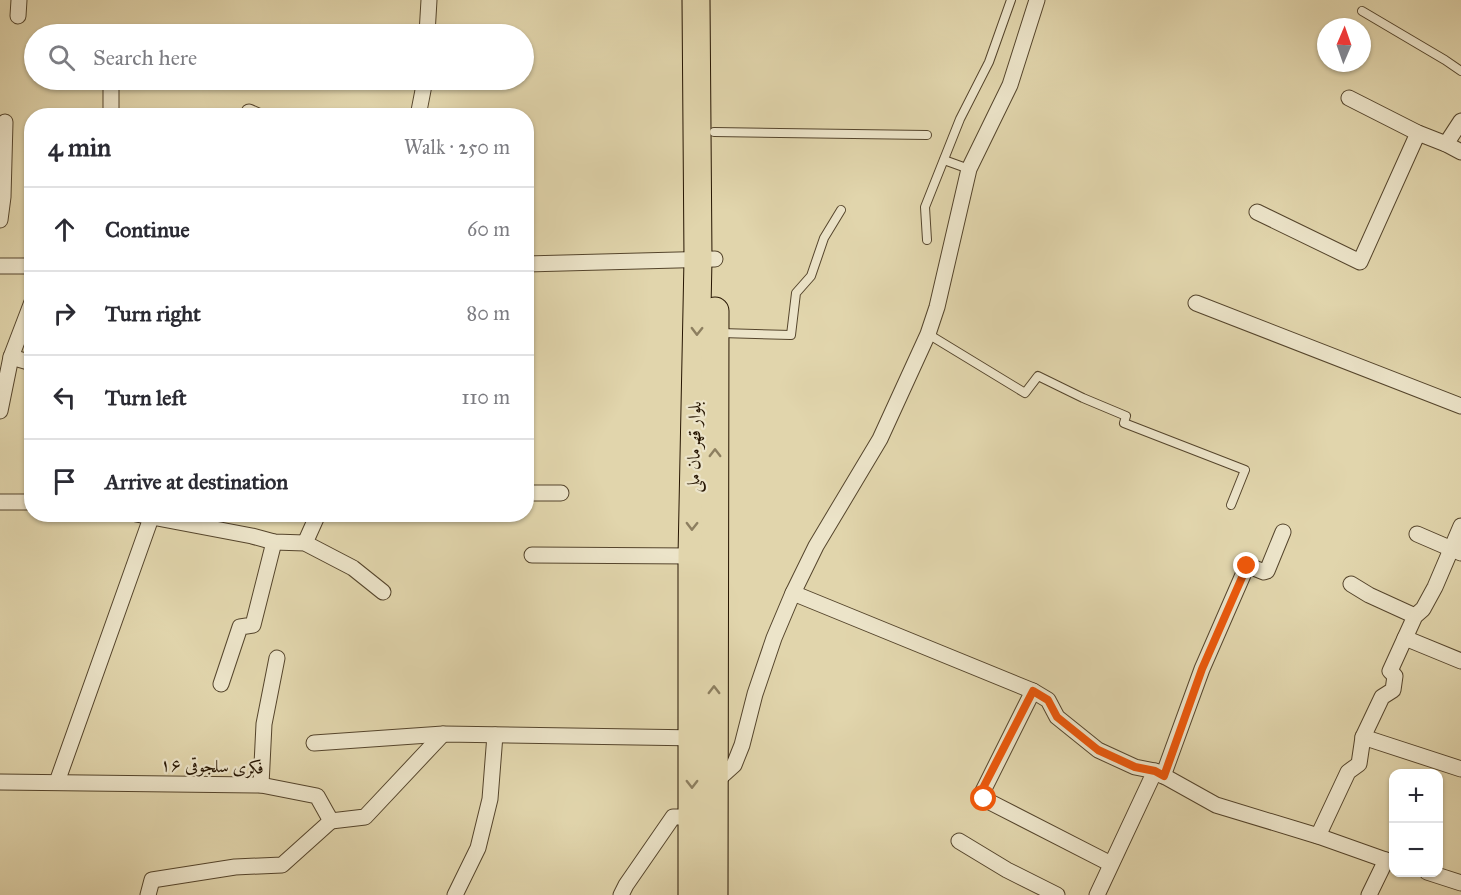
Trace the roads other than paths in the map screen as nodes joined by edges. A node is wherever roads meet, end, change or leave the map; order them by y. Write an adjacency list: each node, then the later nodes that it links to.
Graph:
1 (429, 0): 7 (street)
2 (696, 0): 27 (highway, بلوار قهرمان ملی)
3 (714, 0): 16 (highway, بلوار قهرمان ملی)
4 (1011, 0): 21 (lane)
5 (1037, 0): 22 (street)
6 (1362, 11): 8 (lane)
7 (428, 24)
8 (1461, 71)
9 (111, 90): 12 (street)
10 (422, 90): 13 (street)
11 (1350, 98): 17 (street)
12 (111, 108)
13 (419, 108)
14 (1461, 121): 19 (street)
15 (5, 122): 25 (street)
16 (714, 132): 18 (lane); 27 (highway, بلوار قهرمان ملی)
17 (1418, 133): 19 (street); 24 (street)
18 (927, 135)
19 (1446, 144): 20 (street)
20 (1461, 152)
21 (944, 160): 22 (lane); 26 (lane)
22 (969, 168): 34 (street)
23 (842, 210): 33 (lane)
24 (1257, 212)
25 (0, 220)
26 (927, 240)
27 (707, 259): 28 (street); 33 (highway, بلوار قهرمان ملی); 54 (highway, بلوار قهرمان ملی, one-way to 54)
28 (534, 264)
29 (0, 266): 30 (street)
30 (24, 266)
31 (1196, 303): 37 (street)
32 (24, 323): 35 (street)
33 (715, 333): 67 (highway, بلوار قهرمان ملی, one-way to 33)
34 (928, 334): 43 (lane); 57 (street)
35 (11, 357): 36 (street); 38 (street)
36 (24, 361)
37 (1461, 406)
38 (0, 411)
39 (534, 493): 40 (street)
40 (561, 493)
41 (0, 502): 42 (street)
42 (24, 502)
43 (1232, 505)
44 (142, 522): 72 (street)
45 (176, 522): 50 (street)
46 (314, 522): 51 (street)
47 (1461, 526): 52 (street)
48 (1284, 532): 70 (street)
49 (1417, 534): 52 (street)
50 (274, 542): 51 (street); 62 (street)
51 (305, 543): 56 (street)
52 (1456, 551): 58 (street)
53 (532, 555): 54 (street)
54 (692, 556): 67 (highway, بلوار قهرمان ملی)
55 (1351, 584): 58 (street)
56 (383, 592)
57 (793, 593): 63 (street); 73 (street)
58 (1414, 616): 59 (street)
59 (1405, 638): 61 (street); 66 (street)
60 (277, 658): 74 (street)
61 (1461, 661)
62 (221, 684)
63 (1033, 691): 70 (street); 80 (street)
64 (443, 734): 65 (street); 68 (street); 76 (street)
65 (495, 735): 67 (street); 85 (street)
66 (1363, 737): 69 (street); 77 (street)
67 (703, 738): 73 (highway, بلوار قهرمان ملی); 75 (highway, بلوار قهرمان ملی, one-way to 75)
68 (314, 743)
69 (1461, 770)
70 (1159, 773): 77 (street); 80 (street)
71 (0, 782): 72 (street, فکری سلجوقی ۱۶)
72 (57, 782): 74 (street, فکری سلجوقی ۱۶)
73 (714, 783): 88 (highway, بلوار قهرمان ملی)
74 (261, 785): 76 (street, فکری سلجوقی ۱۶)
75 (692, 818): 86 (street); 87 (highway, بلوار قهرمان ملی)
76 (331, 821): 84 (street)
77 (1318, 836): 79 (street)
78 (959, 841): 89 (street)
79 (1389, 862)
80 (1111, 864): 90 (street)
81 (1389, 864): 91 (street)
82 (1441, 877): 83 (street)
83 (1461, 883)
84 (148, 895)
85 (455, 895)
86 (621, 895)
87 (692, 895)
88 (714, 895)
89 (1057, 895)
90 (1097, 895)
91 (1369, 895)

